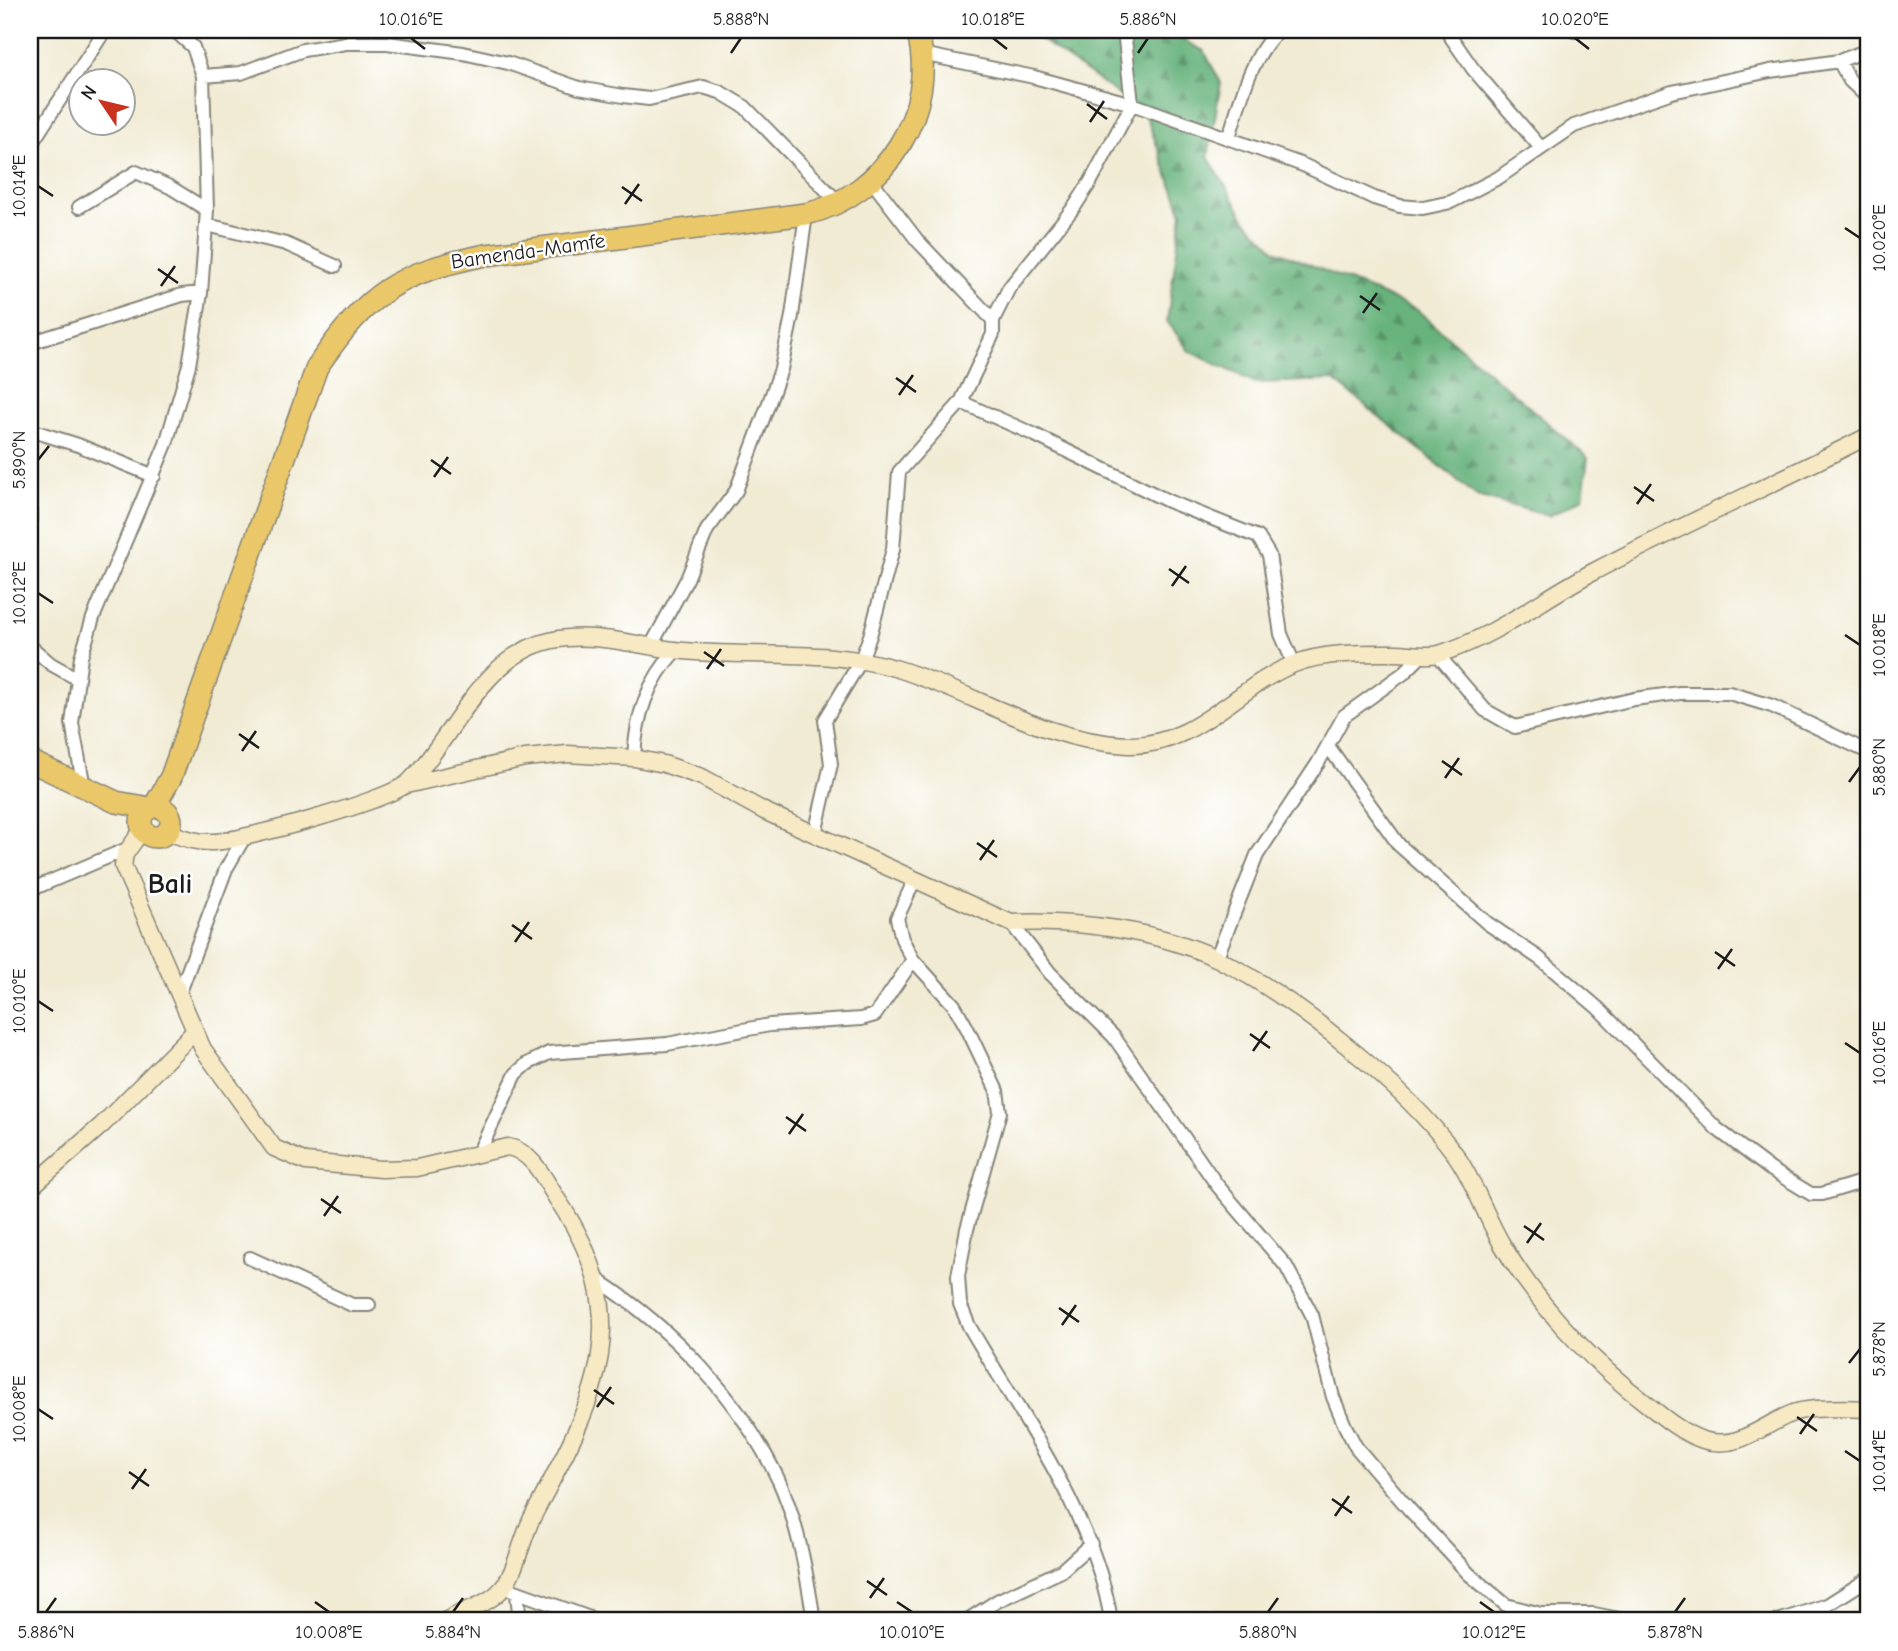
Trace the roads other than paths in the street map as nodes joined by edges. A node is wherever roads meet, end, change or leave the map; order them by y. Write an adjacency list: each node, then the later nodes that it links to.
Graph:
1 (104, 30): 13 (street)
2 (174, 30): 10 (street)
3 (917, 30): 8 (highway, Bamenda-Mamfe)
4 (1124, 30): 12 (street)
5 (1279, 30): 14 (street)
6 (1446, 30): 16 (street)
7 (1868, 50): 9 (street)
8 (922, 54): 12 (street); 17 (highway, Bamenda-Mamfe)
9 (1839, 61): 11 (street); 16 (street)
10 (203, 76): 18 (street); 20 (street)
11 (1868, 98)
12 (1132, 104): 14 (street); 25 (street)
13 (34, 126): 15 (street)
14 (1229, 137): 16 (street)
15 (30, 146)
16 (1541, 148)
17 (871, 180): 18 (highway, Bamenda-Mamfe); 25 (street)
18 (839, 203): 21 (highway, Bamenda-Mamfe)
19 (79, 207): 20 (street)
20 (207, 210): 22 (street)
21 (806, 214): 34 (street); 46 (highway, Bamenda-Mamfe)
22 (207, 225): 23 (street); 24 (street)
23 (335, 266)
24 (201, 293): 26 (street); 30 (street)
25 (993, 320): 27 (street)
26 (30, 343)
27 (961, 402): 37 (street); 38 (street)
28 (30, 430): 30 (street)
29 (1868, 436): 36 (street)
30 (154, 476): 39 (street)
31 (30, 504): 32 (street)
32 (30, 539)
33 (30, 646): 39 (street)
34 (651, 646): 35 (street); 44 (street)
35 (676, 650): 37 (street); 42 (street)
36 (1429, 655): 38 (street); 40 (street); 41 (street)
37 (860, 662): 38 (street); 47 (street)
38 (1294, 664)
39 (76, 678): 45 (street)
40 (1328, 746): 53 (street); 58 (street)
41 (1868, 752)
42 (634, 758): 44 (street); 47 (street)
43 (30, 761): 45 (highway)
44 (406, 785): 48 (street)
45 (84, 787): 46 (highway)
46 (154, 819): 48 (street); 49 (street)
47 (815, 834): 50 (street)
48 (245, 836): 55 (street)
49 (127, 849): 51 (street); 55 (street)
50 (915, 879): 52 (street); 54 (street)
51 (30, 890)
52 (1011, 923): 53 (street); 73 (street)
53 (1216, 959): 63 (street)
54 (914, 960): 57 (street); 64 (street)
55 (180, 992): 56 (street)
56 (194, 1032): 57 (street); 59 (street)
57 (478, 1154): 61 (street)
58 (1868, 1180)
59 (30, 1188)
60 (250, 1258): 62 (street)
61 (598, 1280): 66 (street); 70 (street)
62 (369, 1305)
63 (1868, 1409)
64 (1091, 1544): 71 (street); 72 (street)
65 (1868, 1579): 74 (street)
66 (511, 1591): 67 (street); 68 (street); 69 (street)
67 (445, 1621)
68 (520, 1621)
69 (598, 1621)
70 (814, 1621)
71 (965, 1621)
72 (1111, 1621)
73 (1629, 1621)
74 (1778, 1621)

